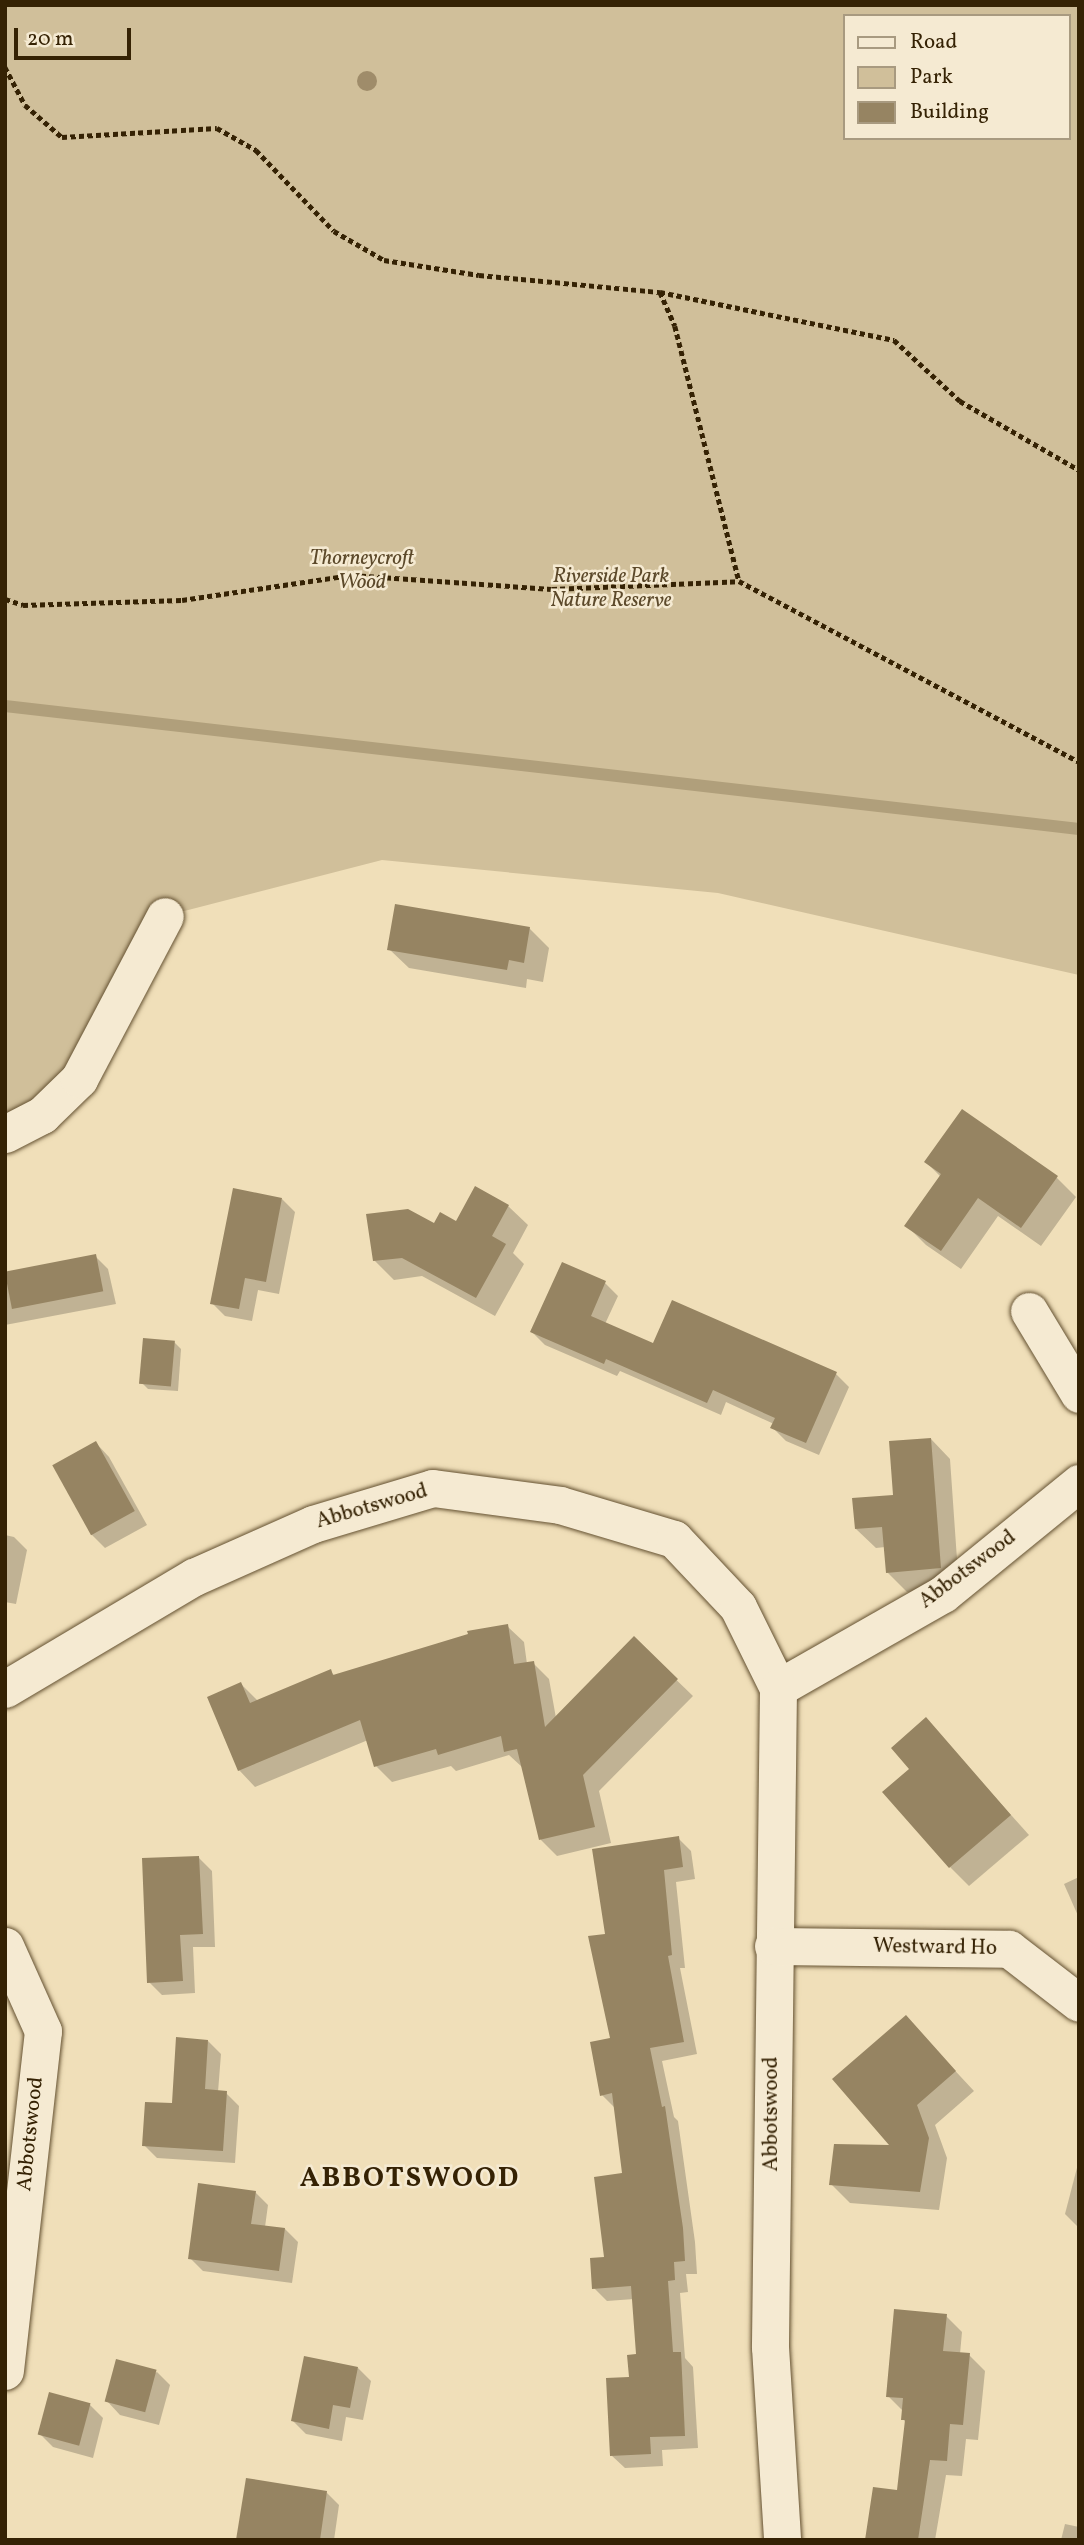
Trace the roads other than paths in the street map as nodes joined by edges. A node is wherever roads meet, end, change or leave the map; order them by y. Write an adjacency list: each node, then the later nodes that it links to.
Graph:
1 (165, 916): 2 (street)
2 (5, 1133)
3 (1029, 1311): 4 (street)
4 (1079, 1394)
5 (1079, 1483): 6 (street, Abbotswood)
6 (778, 1688): 7 (street, Abbotswood); 9 (street, Abbotswood)
7 (5, 1689)
8 (5, 1946): 11 (street, Abbotswood)
9 (773, 1946): 10 (street, Westward Ho); 12 (street, Abbotswood)
10 (1079, 2003)
11 (5, 2371)
12 (782, 2540)

